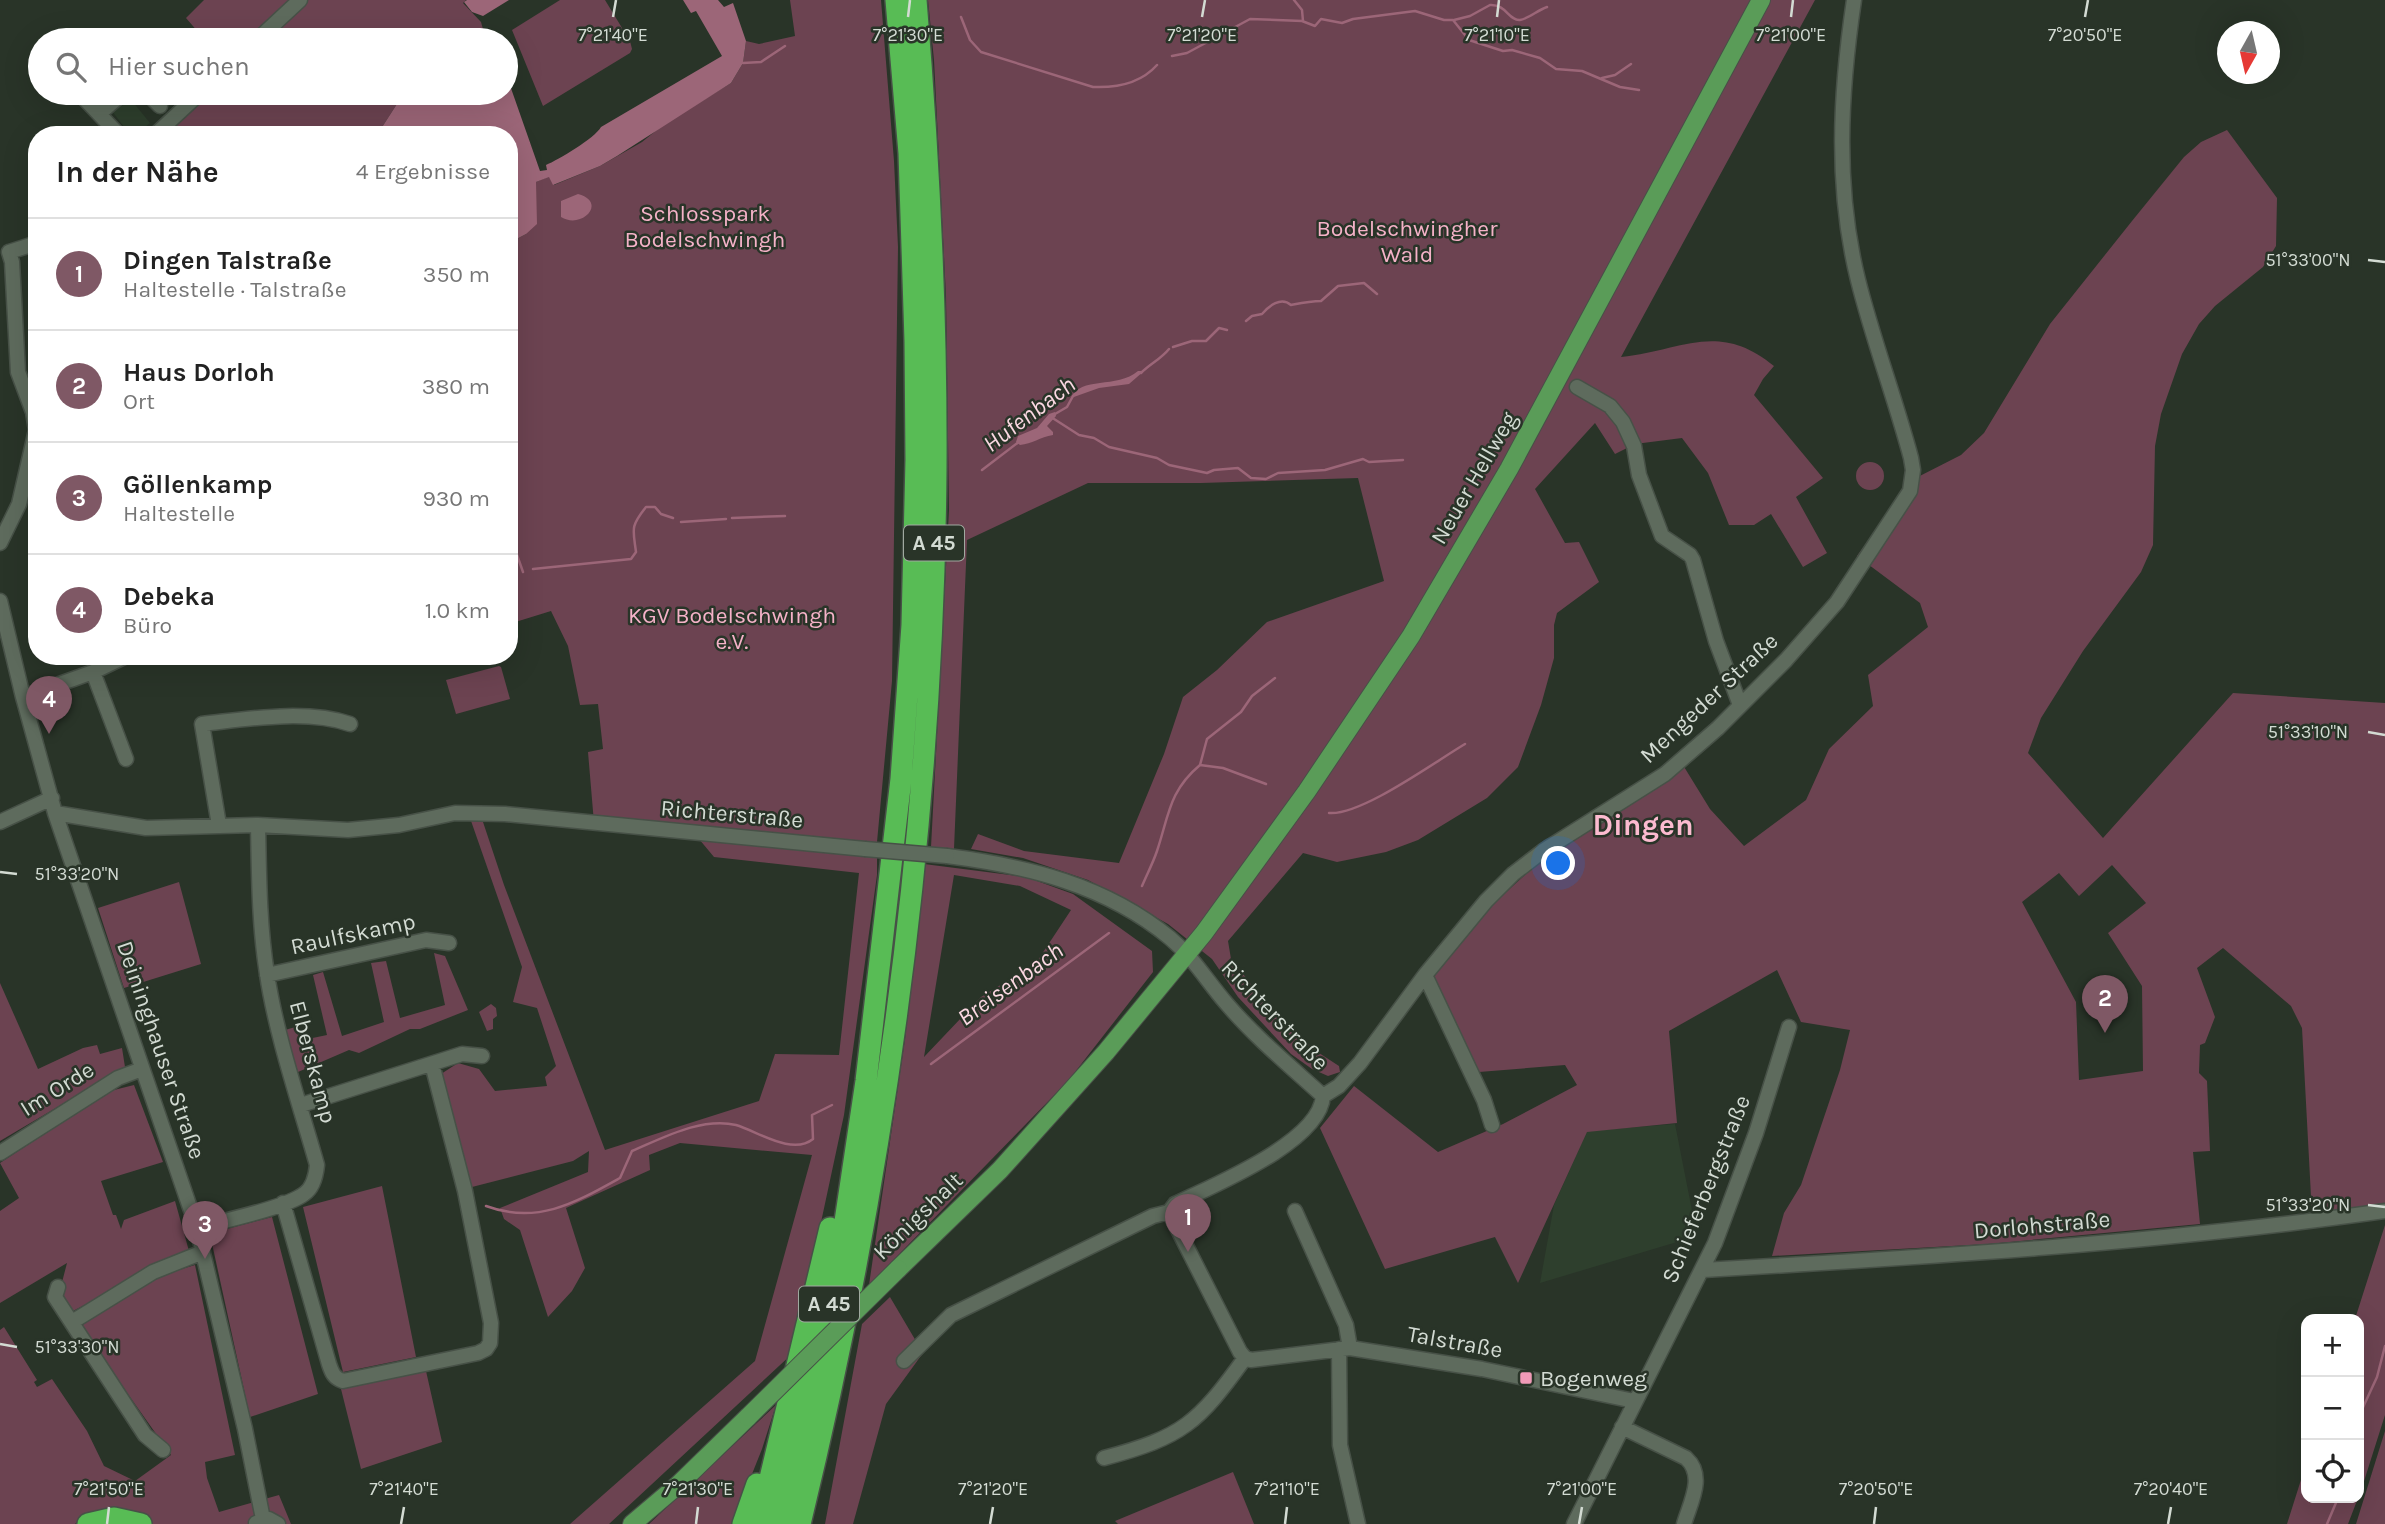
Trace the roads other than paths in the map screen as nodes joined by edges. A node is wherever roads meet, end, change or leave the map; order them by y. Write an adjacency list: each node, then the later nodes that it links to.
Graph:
1 (300, 0): 6 (street)
2 (896, 0): 39 (highway, A 45)
3 (916, 0): 53 (highway, A 45)
4 (1761, 0): 32 (main road, Neuer Hellweg)
5 (1854, 0): 24 (street, Mengeder Straße)
6 (270, 28)
7 (90, 105): 10 (street)
8 (109, 105): 10 (street)
9 (187, 105): 12 (street)
10 (99, 114): 11 (street)
11 (110, 126)
12 (165, 126)
13 (28, 245): 14 (street)
14 (4, 249): 15 (street)
15 (7, 305): 17 (street)
16 (1577, 387): 24 (street)
17 (28, 389)
18 (28, 472): 19 (street)
19 (0, 543)
20 (0, 601): 23 (street, Deininghauser Straße)
21 (107, 665): 22 (street)
22 (93, 672): 23 (street); 26 (street)
23 (23, 697): 27 (street, Deininghauser Straße)
24 (1740, 705): 34 (street, Mengeder Straße)
25 (350, 724): 29 (street)
26 (126, 759)
27 (54, 806): 28 (street); 29 (street, Richterstraße); 38 (street, Deininghauser Straße)
28 (0, 822)
29 (219, 825): 30 (street, Richterstraße)
30 (258, 825): 32 (street, Richterstraße, bridge); 33 (street, Elberskamp)
31 (449, 943): 33 (street, Raulfskamp)
32 (1188, 954): 40 (street, Richterstraße); 65 (main road, Königshalt, bridge)
33 (267, 975): 41 (street, Elberskamp)
34 (1426, 975): 40 (street, Mengeder Straße); 42 (street)
35 (1789, 1027): 50 (street, Schieferbergstraße)
36 (482, 1056): 37 (street)
37 (432, 1064): 41 (street); 44 (street)
38 (142, 1069): 43 (street, Im Orde); 48 (street, Deininghauser Straße)
39 (866, 1081): 58 (highway); 68 (highway, A 45)
40 (1323, 1096): 46 (street, Mengeder Straße)
41 (300, 1105): 44 (street, Elberskamp)
42 (1492, 1125)
43 (0, 1153)
44 (283, 1203): 48 (street, Elberskamp)
45 (2385, 1211): 50 (street, Dorlohstraße)
46 (1169, 1212): 55 (street); 56 (street, Mengeder Straße)
47 (1295, 1212): 54 (street)
48 (197, 1228): 49 (street, Deininghauser Straße)
49 (203, 1252): 52 (street); 62 (street, Deininghauser Straße)
50 (1703, 1270): 57 (street, Schieferbergstraße)
51 (58, 1287): 52 (street)
52 (72, 1322): 60 (street)
53 (845, 1333): 69 (highway, A 45); 70 (highway)
54 (1345, 1348): 55 (street, Talstraße); 57 (street, Talstraße); 71 (street)
55 (1245, 1358): 61 (street)
56 (904, 1361)
57 (1634, 1401): 59 (street, Schieferbergstraße)
58 (787, 1411): 66 (highway); 67 (highway)
59 (1622, 1427): 72 (street, Schieferbergstraße); 73 (street)
60 (163, 1450)
61 (1104, 1458)
62 (265, 1523)
63 (88, 1524): 64 (highway)
64 (141, 1524)
65 (632, 1524)
66 (743, 1524)
67 (759, 1524)
68 (780, 1524)
69 (800, 1524)
70 (815, 1524)
71 (1359, 1524)
72 (1574, 1524)
73 (1684, 1524)

